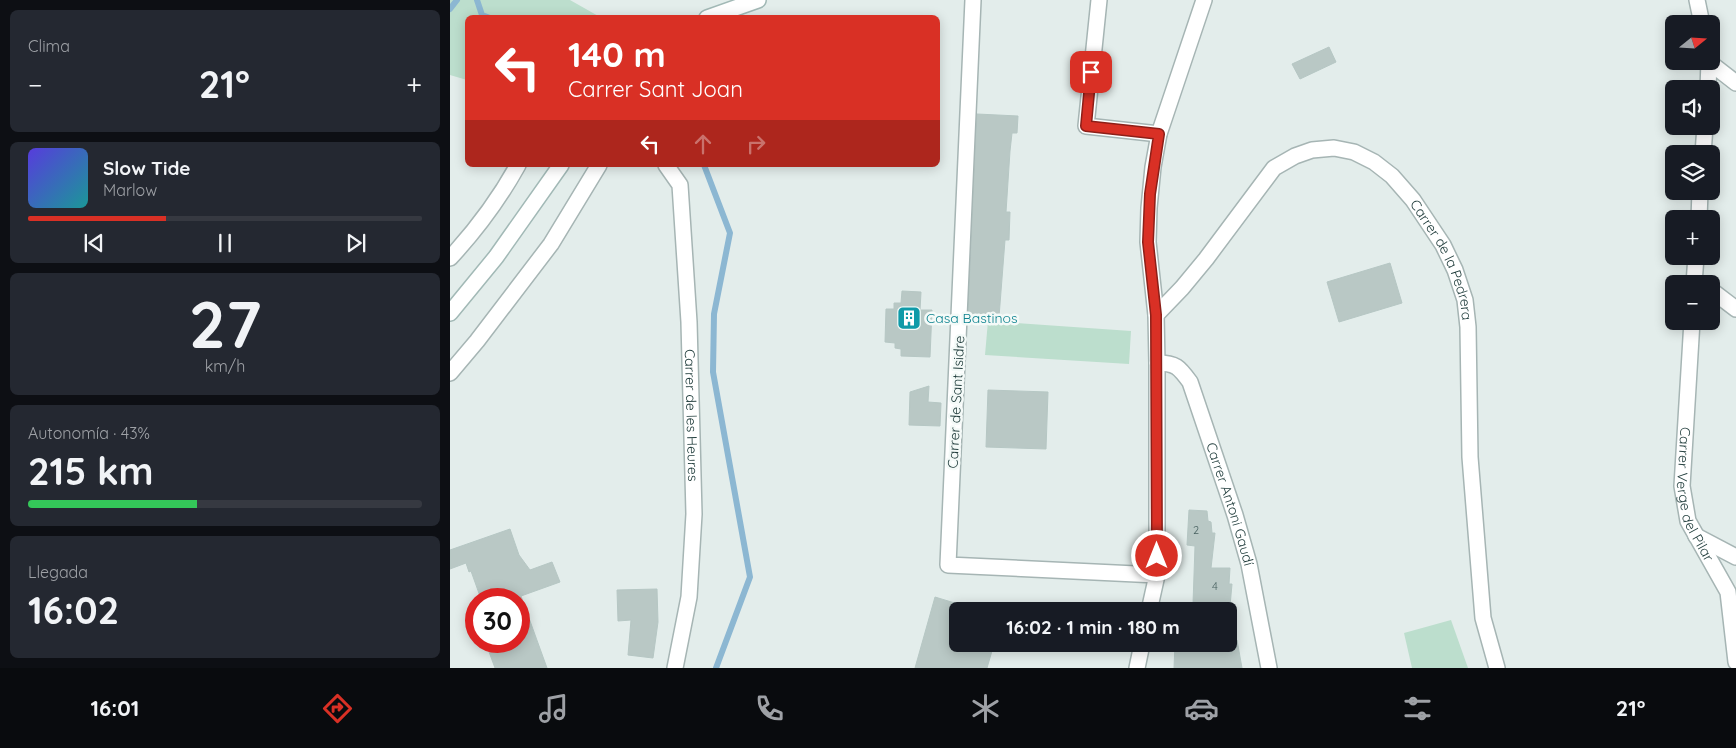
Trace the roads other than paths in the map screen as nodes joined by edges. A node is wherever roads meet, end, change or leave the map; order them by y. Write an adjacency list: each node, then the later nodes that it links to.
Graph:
1 (758, 0): 6 (street)
2 (973, 0): 25 (street, Carrer de Sant Isidre)
3 (1099, 0): 10 (street)
4 (1204, 0): 10 (street)
5 (1697, 0): 7 (street)
6 (716, 15)
7 (1700, 15)
8 (1719, 70): 9 (street)
9 (1736, 83)
10 (1159, 134): 19 (street)
11 (517, 167): 15 (street)
12 (560, 167): 18 (street)
13 (598, 167): 22 (street)
14 (667, 167): 29 (street, Carrer de les Heures)
15 (450, 258)
16 (1720, 297): 17 (street)
17 (1736, 310)
18 (450, 313)
19 (1156, 315): 21 (street); 32 (street, Carrer de la Pedrera)
20 (1691, 330): 23 (street, Carrer Verge del Pilar)
21 (1157, 363): 25 (street); 31 (street, Carrer Antoni Gaudí)
22 (450, 373)
23 (1696, 536): 24 (street); 28 (street, Carrer Verge del Pilar)
24 (1736, 557)
25 (1157, 575): 26 (street)
26 (1151, 602)
27 (1140, 652): 30 (street)
28 (1736, 662)
29 (675, 668)
30 (1137, 668)
31 (1269, 668)
32 (1497, 668)

